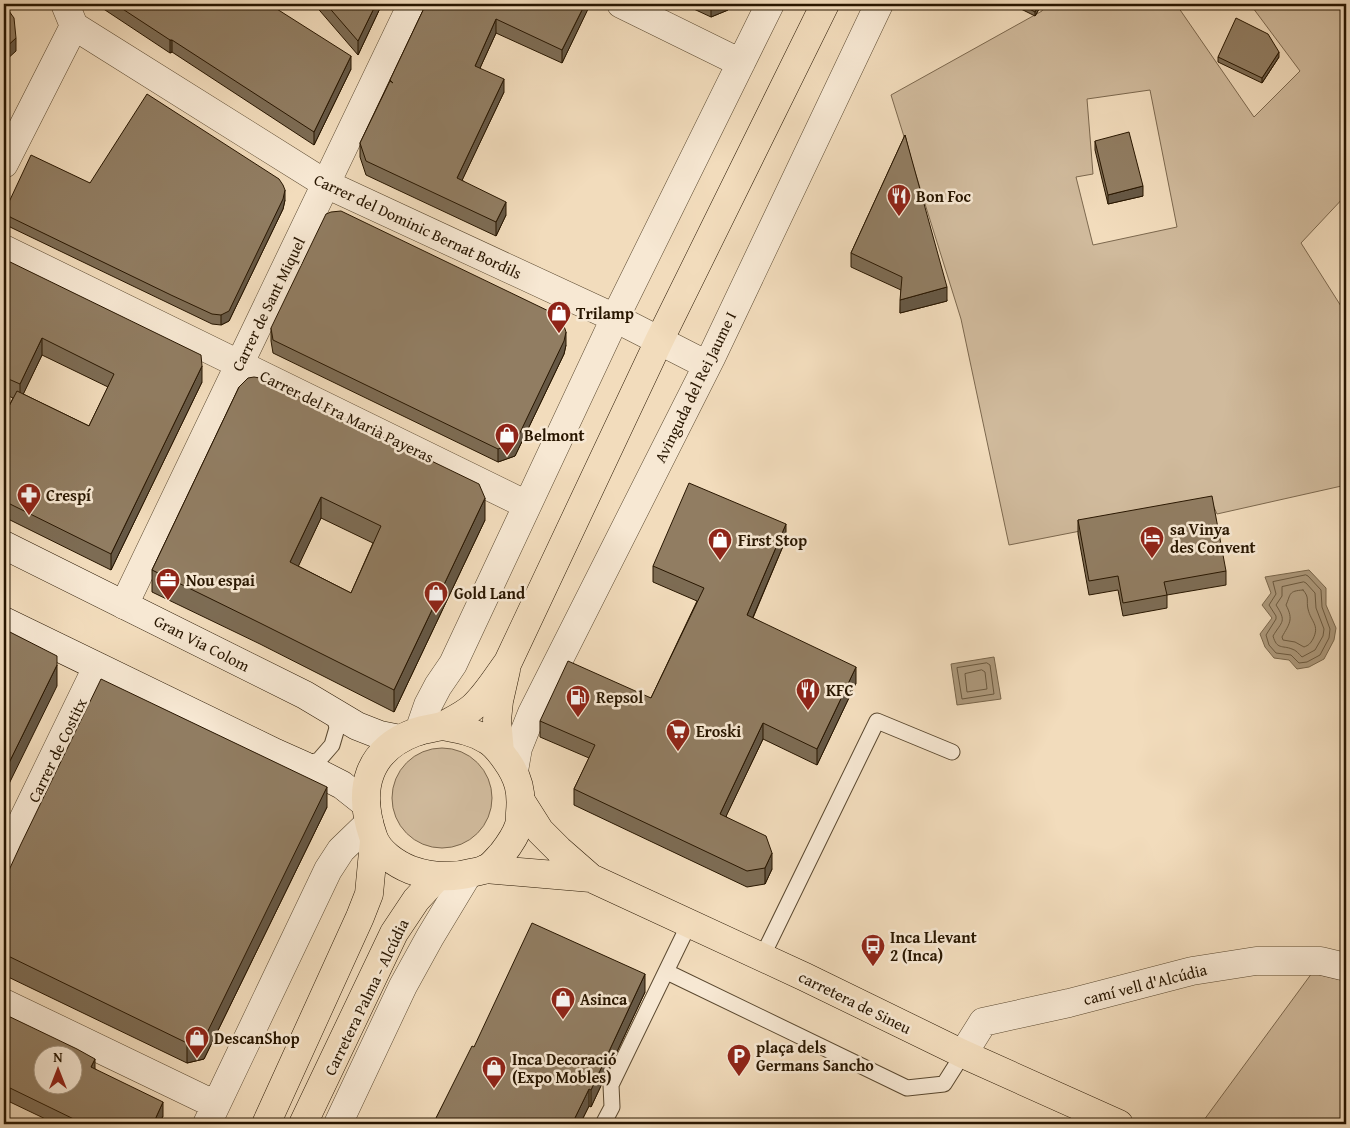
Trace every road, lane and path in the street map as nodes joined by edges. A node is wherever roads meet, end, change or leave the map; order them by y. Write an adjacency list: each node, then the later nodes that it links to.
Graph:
1 (412, 4): 9 (street, Carrer de Sant Miquel)
2 (622, 4): 7 (street)
3 (770, 4): 7 (street)
4 (825, 4): 12 (main road)
5 (879, 4): 14 (street, Avinguda del Rei Jaume I)
6 (70, 15): 8 (street); 9 (street, Carrer del Dominic Bernat Bordils)
7 (741, 63): 11 (street)
8 (4, 164)
9 (326, 184): 11 (street, Carrer del Dominic Bernat Bordils); 13 (street, Carrer de Sant Miquel)
10 (4, 249): 13 (street, Carrer del Fra Marià Payeras)
11 (615, 318): 12 (street, Carrer del Dominic Bernat Bordils); 15 (street)
12 (660, 341): 14 (street, Carrer del Dominic Bernat Bordils); 19 (main road)
13 (240, 364): 15 (street, Carrer del Fra Marià Payeras); 17 (street, Carrer de Sant Miquel)
14 (707, 366): 24 (street, Avinguda del Rei Jaume I)
15 (528, 505): 22 (street)
16 (4, 545): 17 (street, Gran Via Colom)
17 (124, 605): 21 (street, Gran Via Colom)
18 (4, 621): 20 (street)
19 (508, 662): 22 (main road); 24 (main road)
20 (97, 667): 25 (street); 28 (street, Carrer de Costitx)
21 (333, 711): 22 (street, Gran Via Colom); 25 (lane)
22 (420, 732): 24 (main road); 27 (main road)
23 (952, 752): 33 (lane)
24 (507, 762): 26 (main road)
25 (303, 765): 27 (street)
26 (521, 801): 29 (main road); 31 (main road)
27 (370, 822): 30 (main road); 38 (street); 39 (main road)
28 (4, 859)
29 (477, 872): 30 (main road); 31 (main road); 41 (street)
30 (438, 876): 40 (main road, Carretera Palma - Alcúdia)
31 (591, 878): 32 (main road, carretera de Sineu)
32 (689, 924): 33 (main road, carretera de Sineu); 35 (lane)
33 (762, 957): 37 (main road, carretera de Sineu)
34 (1346, 967): 37 (street, camí vell d'Alcúdia)
35 (667, 972): 37 (lane); 42 (lane)
36 (4, 1003): 38 (street)
37 (963, 1054): 43 (main road, carretera de Sineu)
38 (212, 1115)
39 (266, 1124)
40 (303, 1124)
41 (338, 1124)
42 (603, 1124)
43 (1119, 1124)

